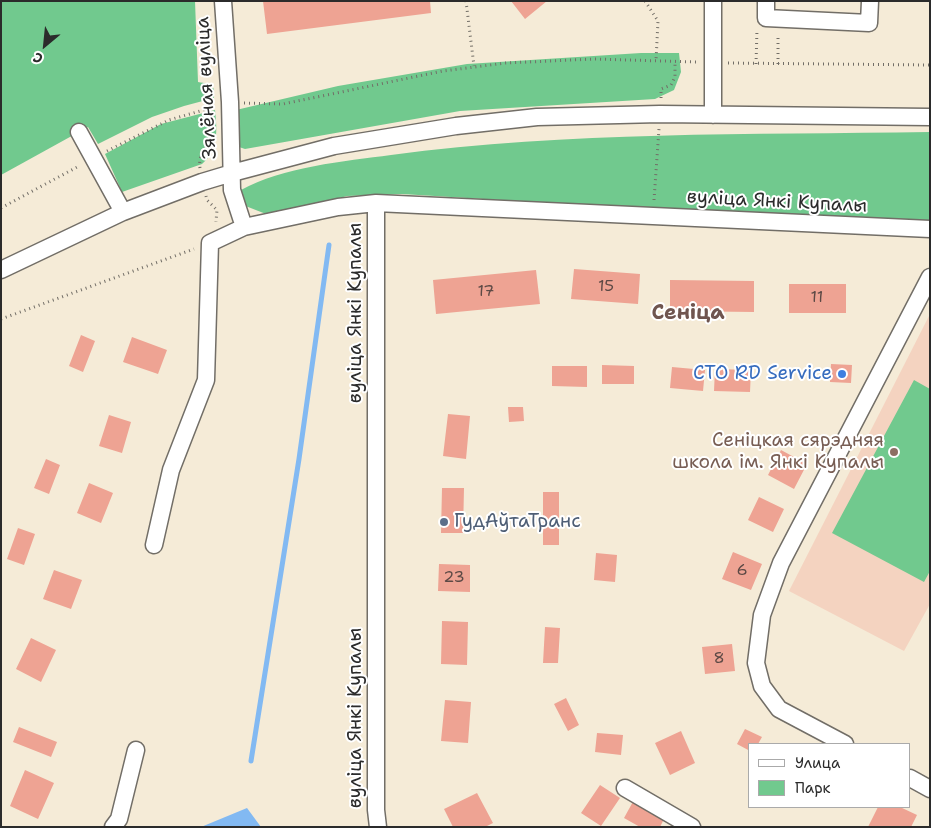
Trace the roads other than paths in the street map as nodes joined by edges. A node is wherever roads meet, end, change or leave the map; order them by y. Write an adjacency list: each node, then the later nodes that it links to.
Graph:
1 (222, 1): 8 (street, Зялёная вуліца)
2 (713, 1): 5 (street)
3 (766, 1): 4 (street)
4 (870, 1)
5 (713, 115): 6 (street); 8 (street)
6 (930, 117)
7 (79, 132): 10 (street)
8 (232, 172): 10 (street); 11 (street, Зялёная вуліца)
9 (376, 203): 11 (street); 12 (street, вуліца Янкі Купалы); 22 (street, вуліца Янкі Купалы)
10 (124, 212): 13 (street)
11 (244, 227): 15 (street)
12 (930, 229)
13 (1, 270)
14 (930, 277): 16 (street)
15 (154, 545)
16 (843, 743)
17 (136, 750): 21 (street)
18 (911, 779): 20 (street)
19 (624, 788): 23 (street)
20 (930, 789)
21 (113, 827)
22 (378, 827)
23 (692, 827)

